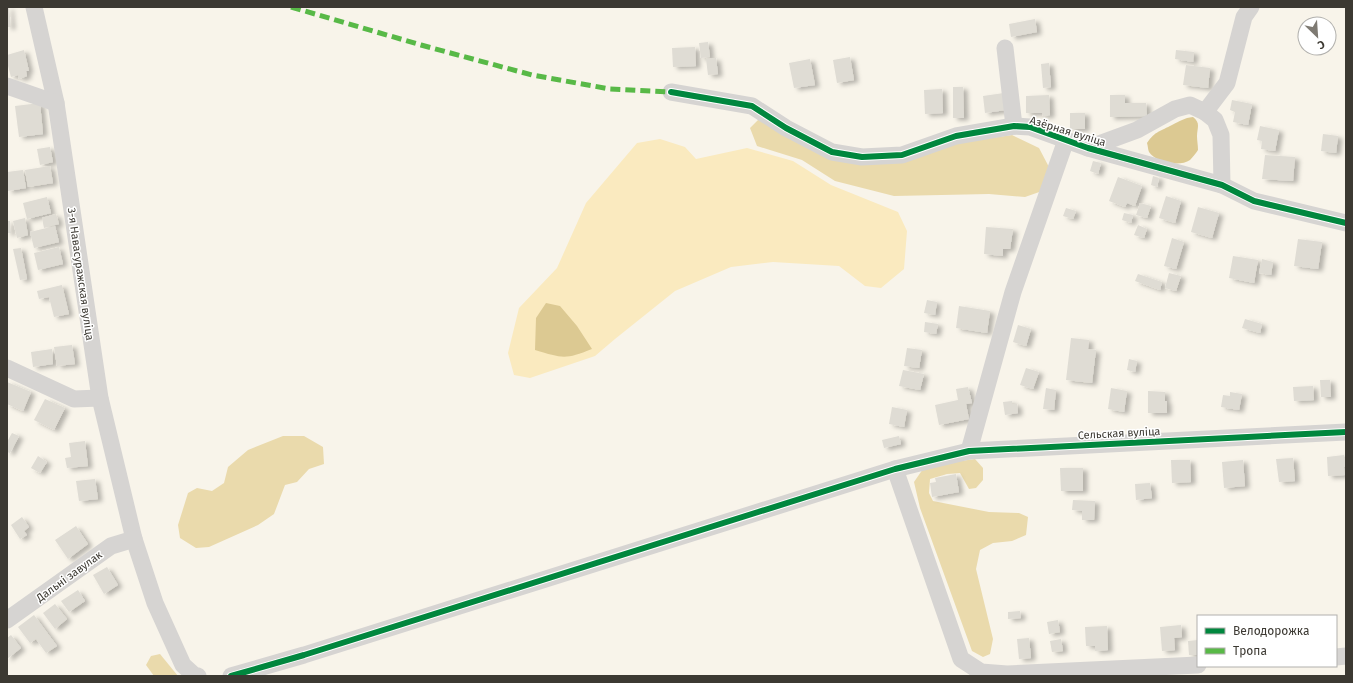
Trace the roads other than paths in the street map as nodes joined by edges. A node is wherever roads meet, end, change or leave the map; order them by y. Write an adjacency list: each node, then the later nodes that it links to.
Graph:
1 (34, 7): 6 (street, 3-я Навасуражская вуліца)
2 (1251, 7): 7 (street)
3 (1005, 48): 8 (street)
4 (7, 86): 6 (street)
5 (671, 92): 8 (street, Азёрная вуліца)
6 (56, 103): 14 (street, 3-я Навасуражская вуліца)
7 (1205, 112): 10 (street); 11 (street)
8 (1014, 126): 9 (street, Азёрная вуліца)
9 (1066, 140): 10 (street, Азёрная вуліца); 16 (street)
10 (1088, 148): 11 (street, Азёрная вуліца)
11 (1222, 185): 12 (street, Азёрная вуліца)
12 (1346, 223)
13 (7, 368): 14 (street)
14 (100, 398): 18 (street, 3-я Навасуражская вуліца)
15 (1346, 432): 16 (street, Сельская вуліца)
16 (969, 451): 17 (street, Сельская вуліца)
17 (895, 469): 20 (street); 22 (street, Сельская вуліца)
18 (134, 540): 19 (street, Дальні завулак); 21 (street, 3-я Навасуражская вуліца)
19 (7, 620)
20 (1197, 665)
21 (198, 676)
22 (231, 676)

